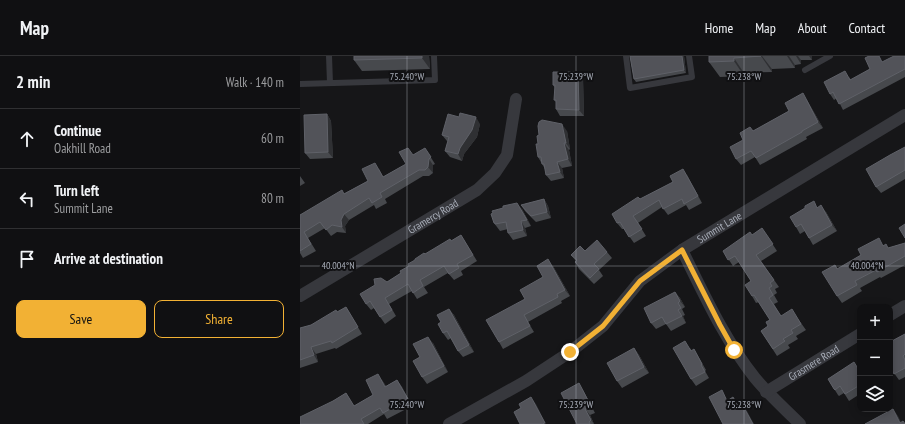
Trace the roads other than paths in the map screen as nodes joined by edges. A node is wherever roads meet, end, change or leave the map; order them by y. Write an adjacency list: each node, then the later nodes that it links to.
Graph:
1 (329, 56): 7 (lane)
2 (434, 56): 7 (lane)
3 (626, 56): 4 (lane)
4 (689, 56)
5 (830, 56): 6 (lane)
6 (805, 70)
7 (330, 83): 8 (lane)
8 (300, 84)
9 (516, 99): 12 (street, Gramercy Road)
10 (905, 115): 11 (street, Summit Lane)
11 (682, 250): 16 (street); 17 (street, Summit Lane)
12 (300, 296)
13 (905, 306): 14 (street)
14 (893, 313)
15 (857, 336): 16 (street, Grasmere Road)
16 (766, 392): 18 (street)
17 (449, 424)
18 (800, 424)

